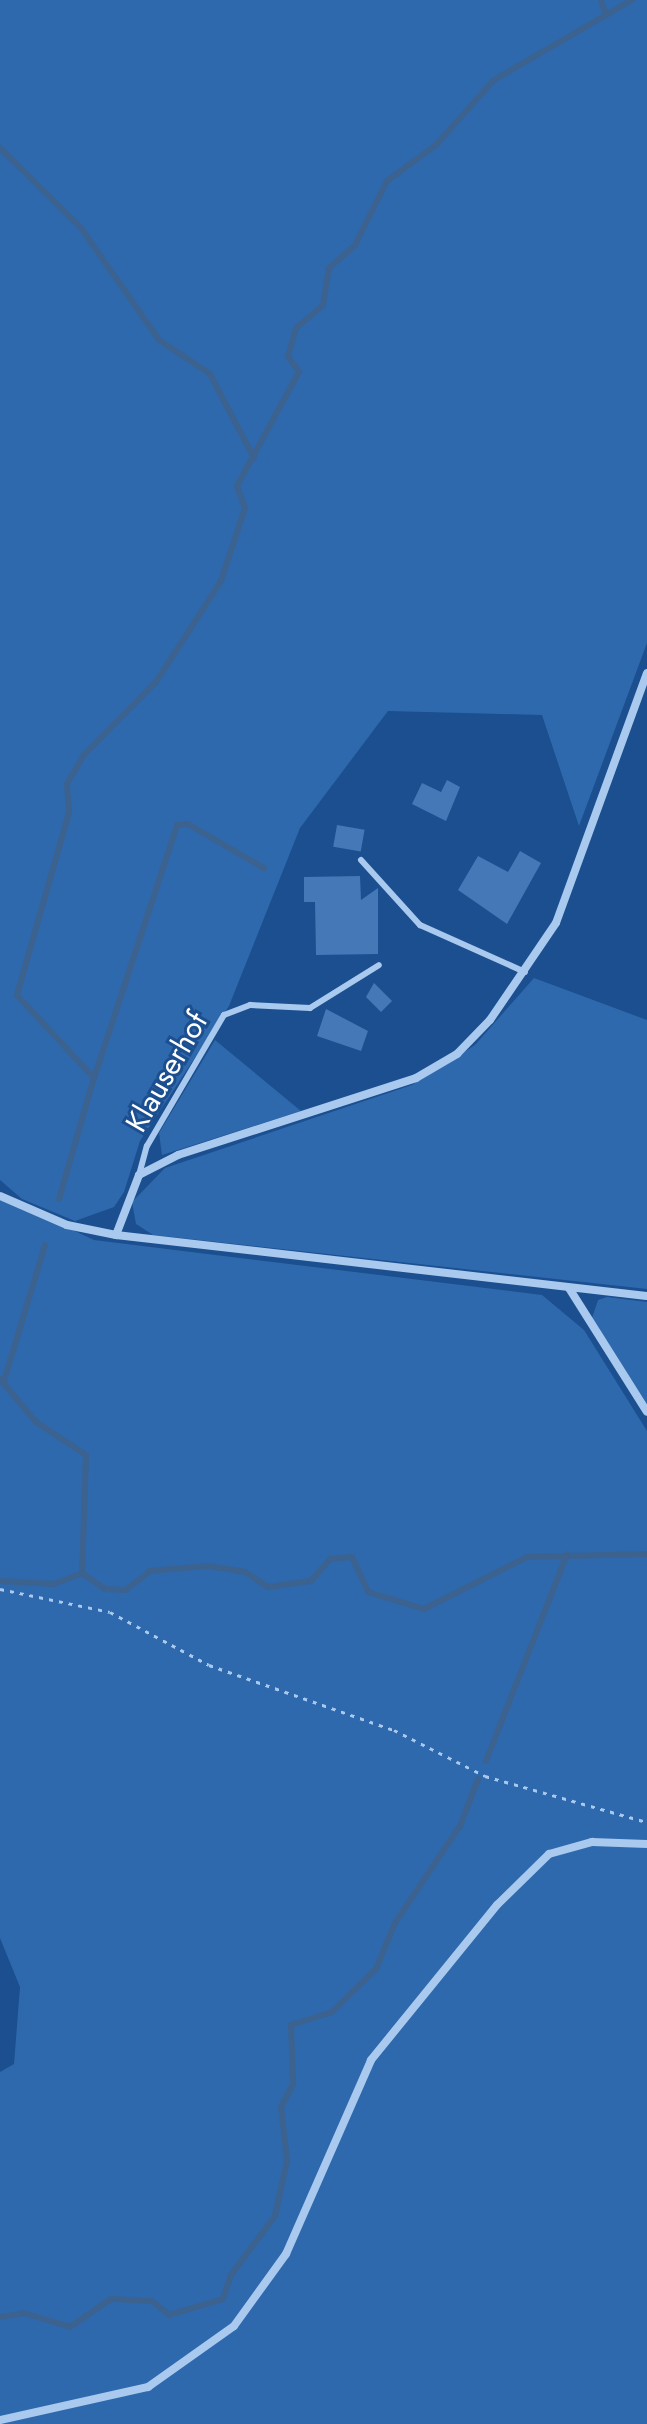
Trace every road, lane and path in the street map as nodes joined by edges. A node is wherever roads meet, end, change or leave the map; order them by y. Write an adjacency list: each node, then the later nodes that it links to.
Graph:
1 (647, 673): 4 (street)
2 (361, 860): 4 (lane)
3 (379, 965): 5 (lane, Klauserhof)
4 (525, 972): 5 (street)
5 (139, 1175): 7 (street)
6 (0, 1196): 7 (street)
7 (116, 1235): 8 (street)
8 (569, 1288): 9 (street); 10 (street)
9 (647, 1296)
10 (647, 1412)
11 (0, 1589): 12 (path)
12 (647, 1822)
13 (647, 1844): 14 (street)
14 (0, 2420)

